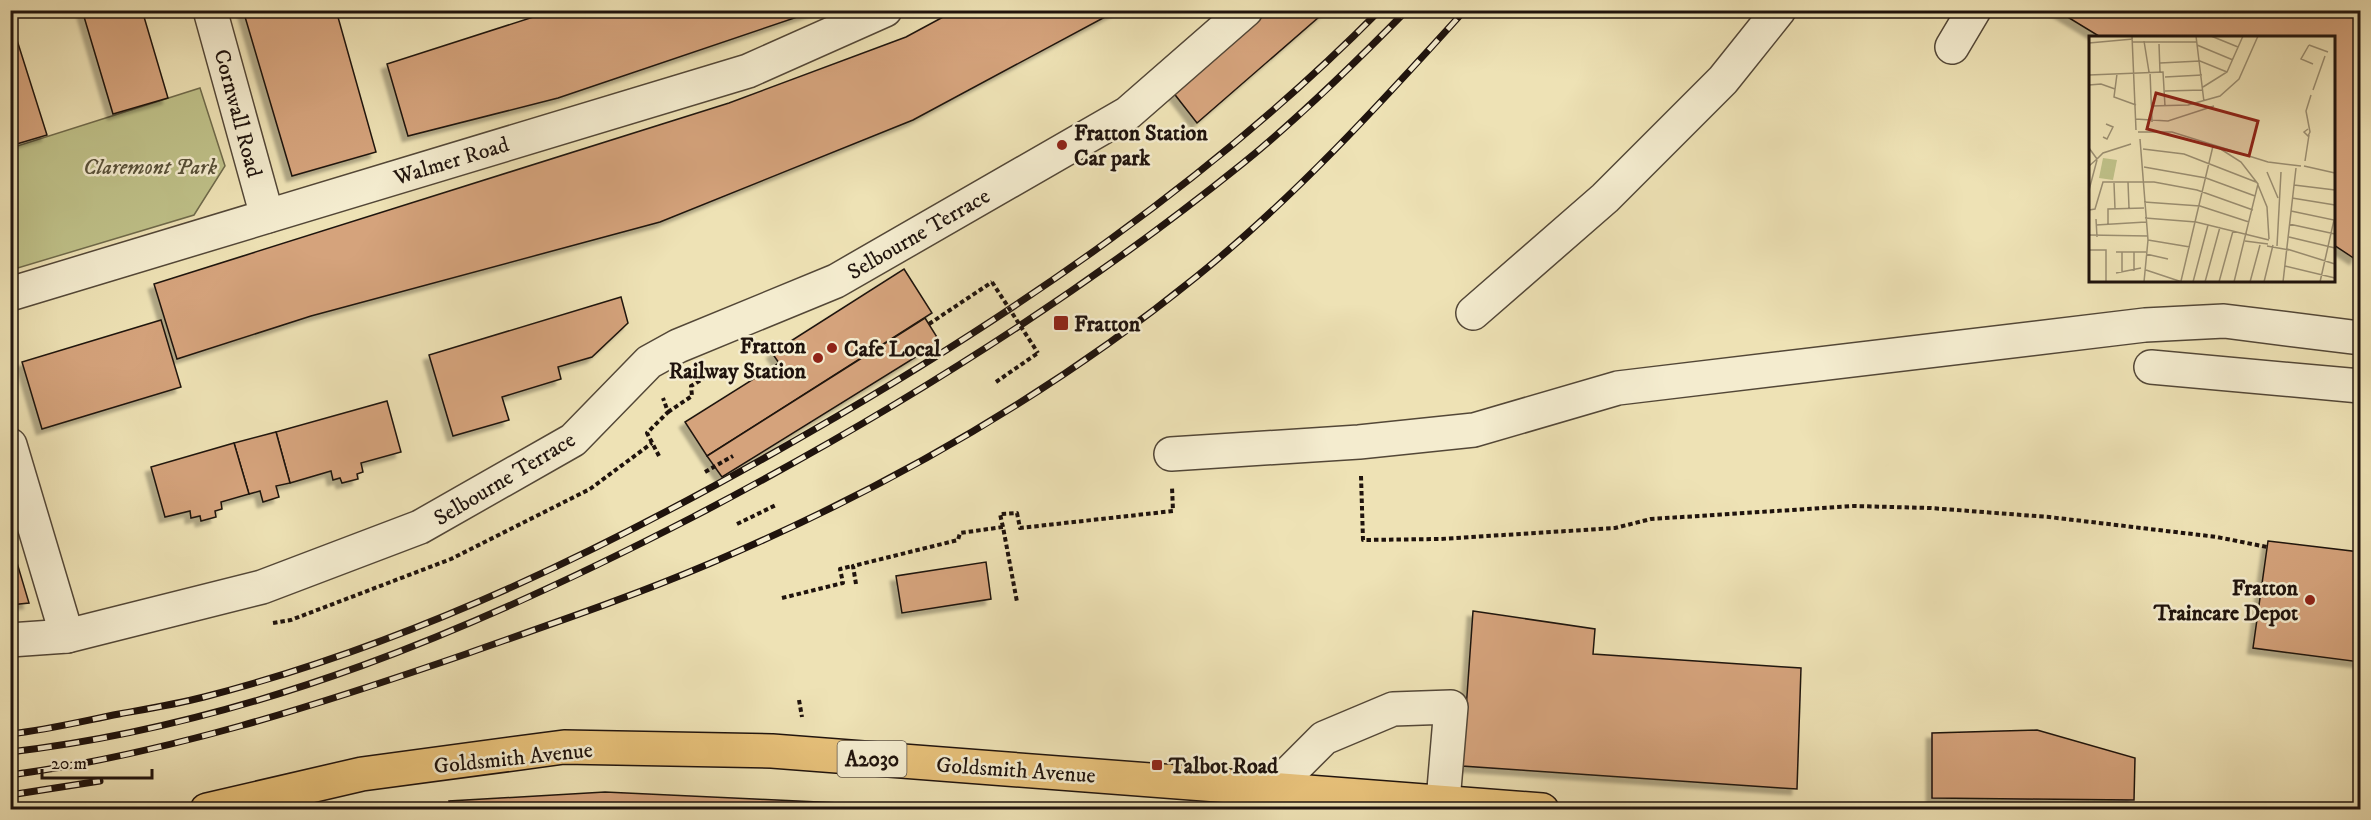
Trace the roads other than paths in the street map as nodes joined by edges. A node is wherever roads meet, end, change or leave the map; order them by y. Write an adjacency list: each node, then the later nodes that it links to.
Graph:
1 (210, 10): 7 (street, Cornwall Road)
2 (885, 10): 7 (street, Walmer Road)
3 (1246, 10): 15 (street, Selbourne Terrace)
4 (1779, 10): 9 (street)
5 (1974, 10): 6 (street)
6 (1952, 47)
7 (267, 216): 8 (street, Walmer Road)
8 (10, 294)
9 (1473, 314)
10 (2361, 338): 14 (street)
11 (2151, 367): 12 (street)
12 (2361, 386)
13 (10, 444): 15 (street)
14 (1170, 454)
15 (67, 636): 16 (street, Selbourne Terrace)
16 (10, 640)
17 (1273, 789): 18 (main road, Goldsmith Avenue / A2030); 18 (street); 19 (main road, Goldsmith Avenue / A2030)
18 (1443, 801): 20 (main road, Goldsmith Avenue / A2030)
19 (207, 810)
20 (1542, 810)

